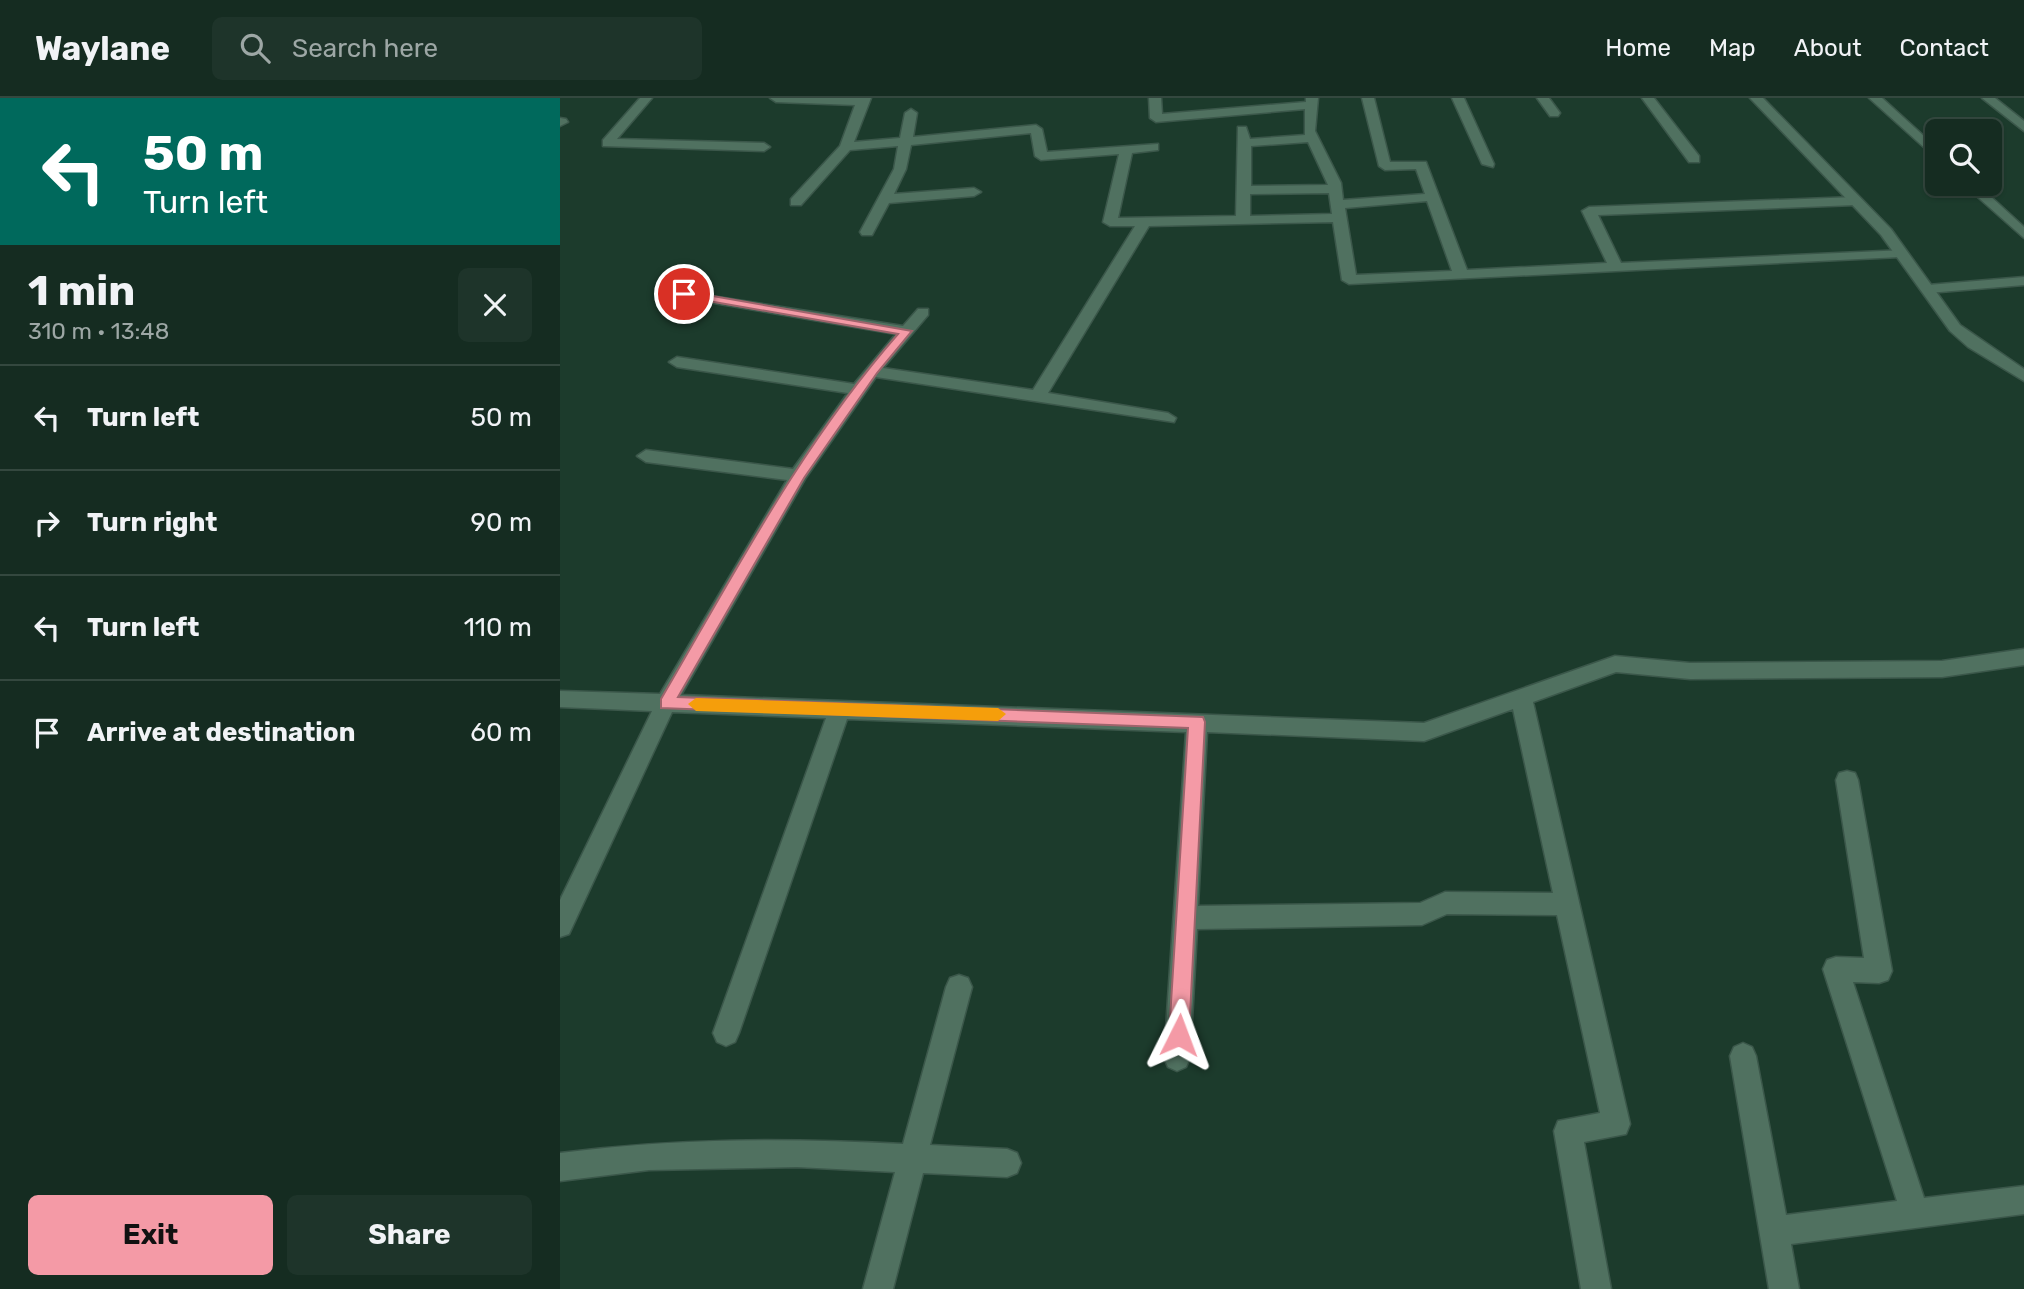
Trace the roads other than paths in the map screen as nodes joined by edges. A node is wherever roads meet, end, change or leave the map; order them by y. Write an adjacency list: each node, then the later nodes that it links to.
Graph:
1 (646, 98): 22 (street)
2 (776, 98): 12 (street)
3 (1155, 98): 14 (street)
4 (1368, 98): 32 (street)
5 (1458, 98): 27 (street)
6 (1544, 98): 16 (street)
7 (1648, 98): 26 (street)
8 (1756, 98): 9 (street); 34 (street)
9 (1763, 98)
10 (1875, 98): 21 (street)
11 (1988, 98): 17 (street)
12 (863, 100): 23 (street)
13 (1312, 101): 14 (street); 18 (street)
14 (1238, 111): 20 (street)
15 (911, 113): 19 (street)
16 (1554, 113)
17 (2024, 127)
18 (1312, 138): 20 (street); 28 (street)
19 (903, 141): 23 (street); 25 (street); 33 (street)
20 (1245, 143): 29 (street)
21 (1925, 144)
22 (764, 147)
23 (846, 147): 35 (street)
24 (1154, 147): 25 (street)
25 (1126, 149): 38 (street)
26 (1694, 159)
27 (1489, 164)
28 (1335, 189): 29 (street); 36 (street)
29 (1243, 190): 37 (street)
30 (974, 192): 33 (street)
31 (1982, 196): 40 (street)
32 (1431, 197): 36 (street); 43 (street)
33 (883, 199): 39 (street)
34 (1855, 201): 41 (street); 42 (street)
35 (796, 202)
36 (1338, 212): 37 (street); 43 (street)
37 (1244, 220): 38 (street)
38 (1144, 222): 53 (street)
39 (867, 232)
40 (2024, 234)
41 (1900, 253): 42 (street); 45 (street)
42 (1615, 266): 43 (street)
43 (1461, 275)
44 (2024, 281): 45 (street)
45 (1928, 289): 51 (street)
46 (684, 294): 48 (street)
47 (923, 313): 48 (street)
48 (906, 331): 50 (street)
49 (677, 362): 52 (street)
50 (872, 370): 52 (street); 53 (street)
51 (2024, 376)
52 (859, 390): 56 (street)
53 (1038, 397): 54 (street)
54 (1168, 418)
55 (646, 456): 56 (street)
56 (798, 476): 60 (street)
57 (2024, 657): 58 (street)
58 (1521, 697): 62 (street); 64 (street)
59 (560, 699): 60 (street)
60 (666, 703): 61 (street); 66 (street)
61 (840, 709): 62 (street); 68 (street)
62 (1197, 722): 65 (street)
63 (1847, 780): 75 (street)
64 (1567, 904): 65 (street); 78 (street)
65 (1186, 918): 70 (street)
66 (560, 926)
67 (959, 987): 71 (street)
68 (726, 1033)
69 (1743, 1056): 76 (street)
70 (1177, 1058)
71 (914, 1159): 72 (street); 73 (street); 77 (street)
72 (1007, 1163)
73 (560, 1167)
74 (2024, 1200): 75 (street)
75 (1915, 1213): 76 (street)
76 (1774, 1231): 79 (street)
77 (878, 1289)
78 (1596, 1289)
79 (1784, 1289)

